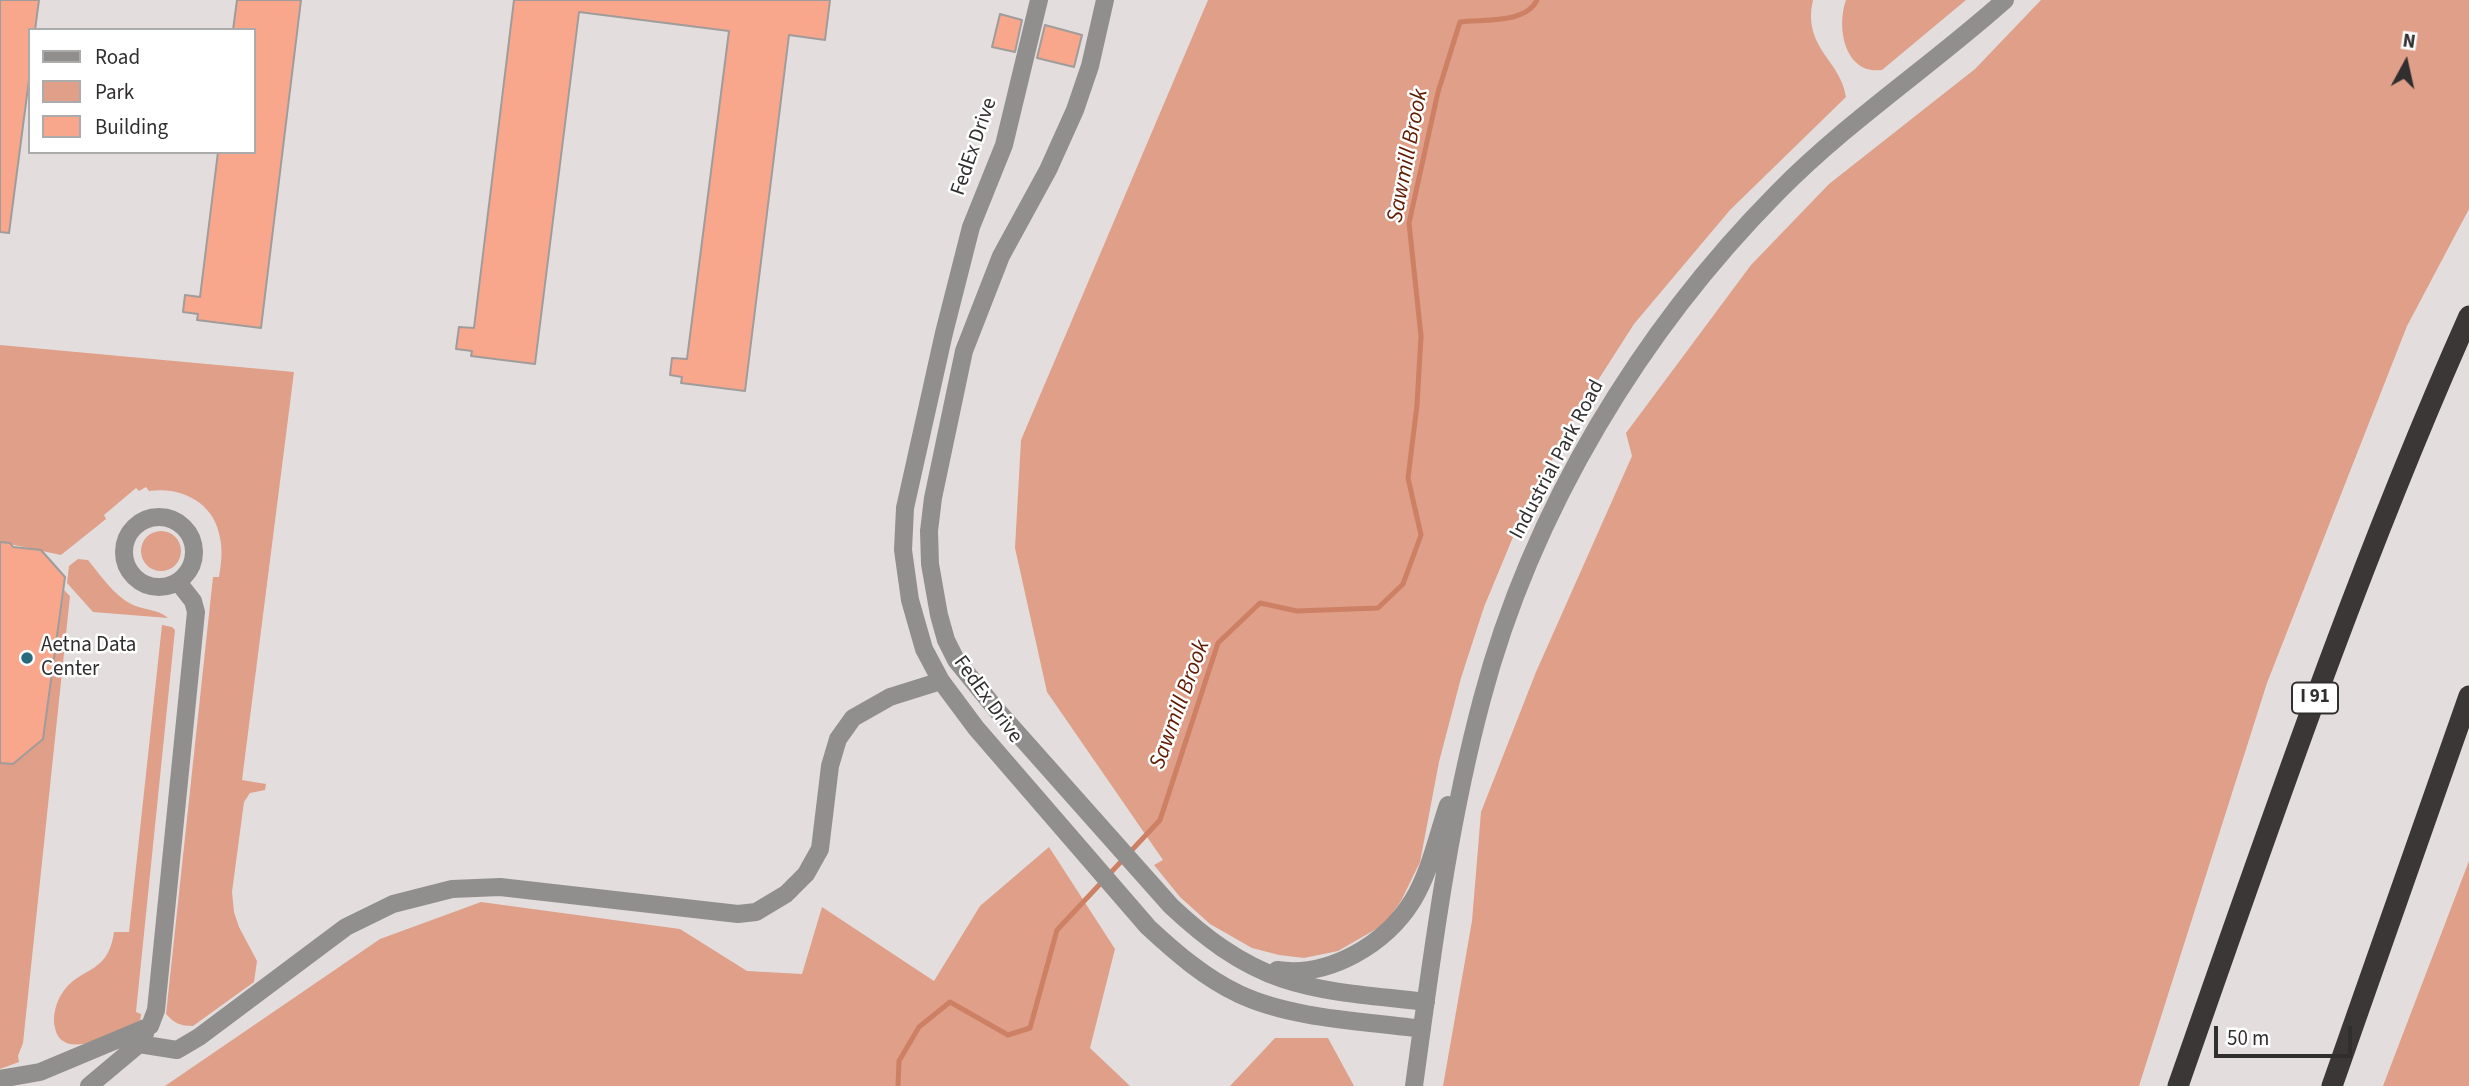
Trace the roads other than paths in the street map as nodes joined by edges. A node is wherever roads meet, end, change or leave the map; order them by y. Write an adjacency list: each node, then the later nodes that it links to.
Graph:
1 (1039, 0): 6 (street, FedEx Drive)
2 (1105, 0): 9 (street, FedEx Drive)
3 (2005, 0): 7 (street, Industrial Park Road)
4 (2469, 316): 17 (highway, I 91)
5 (178, 582): 5 (street); 11 (street)
6 (941, 681): 12 (street, FedEx Drive); 13 (street)
7 (1483, 695): 9 (street); 10 (street, Industrial Park Road)
8 (2469, 696): 18 (highway)
9 (1252, 966): 10 (street, FedEx Drive)
10 (1426, 1002): 12 (street, Industrial Park Road)
11 (150, 1026): 13 (street); 14 (street)
12 (1422, 1029): 16 (street, Industrial Park Road)
13 (139, 1044): 15 (street)
14 (0, 1079)
15 (89, 1086)
16 (1414, 1086)
17 (2178, 1086)
18 (2332, 1086)

